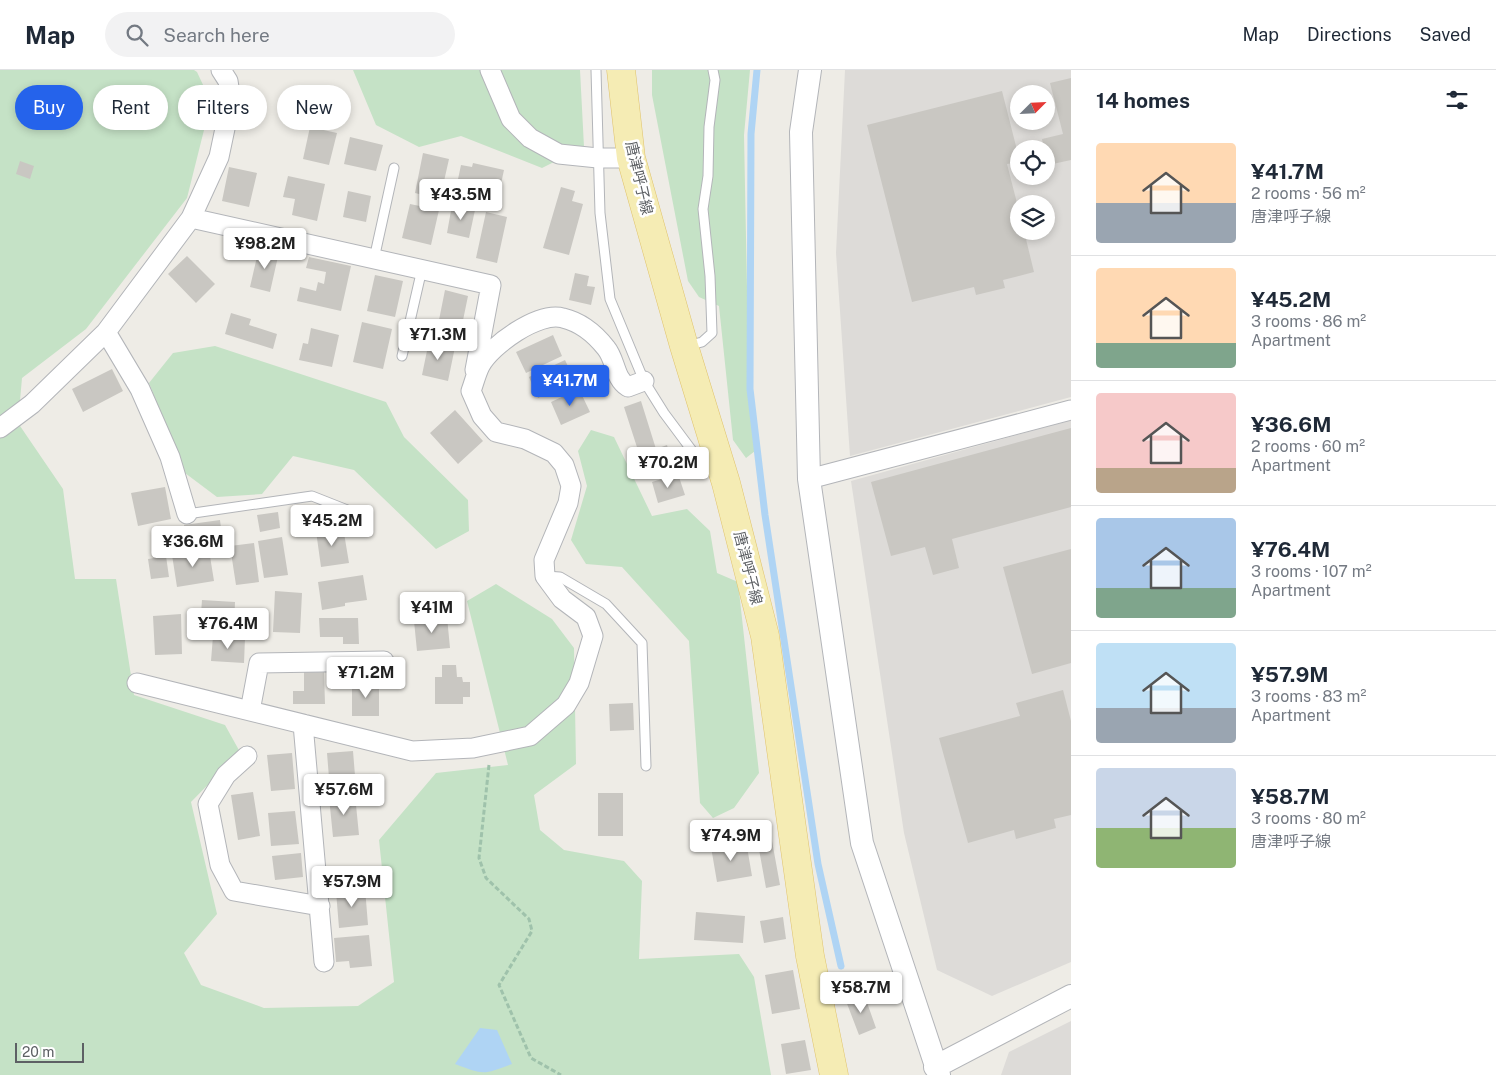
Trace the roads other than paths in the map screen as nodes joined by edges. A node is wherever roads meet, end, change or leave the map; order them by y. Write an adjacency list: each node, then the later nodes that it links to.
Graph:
1 (221, 70): 10 (street)
2 (490, 70): 7 (street)
3 (596, 70): 7 (lane)
4 (621, 70): 8 (main road, 唐津呼子線)
5 (713, 70): 14 (lane)
6 (810, 70): 20 (street)
7 (598, 158): 8 (street); 16 (lane)
8 (631, 158): 14 (main road, 唐津呼子線)
9 (394, 168): 11 (lane)
10 (191, 218): 11 (street); 13 (street)
11 (374, 259): 12 (street)
12 (422, 269): 15 (lane); 17 (street)
13 (106, 332): 19 (street); 23 (street)
14 (684, 346): 21 (main road, 唐津呼子線)
15 (402, 356)
16 (644, 381): 17 (street); 21 (lane)
17 (471, 391): 24 (street)
18 (1071, 410): 20 (street)
19 (0, 428)
20 (810, 479): 34 (street)
21 (726, 483): 35 (main road, 唐津呼子線)
22 (355, 513): 23 (lane)
23 (187, 514)
24 (545, 576): 28 (street); 30 (lane)
25 (384, 661): 27 (street)
26 (136, 683): 27 (street)
27 (250, 711): 28 (street)
28 (303, 724): 31 (street)
29 (246, 756): 31 (street)
30 (646, 766)
31 (320, 906): 32 (street)
32 (324, 962)
33 (1071, 996): 34 (street)
34 (937, 1071)
35 (834, 1075)

